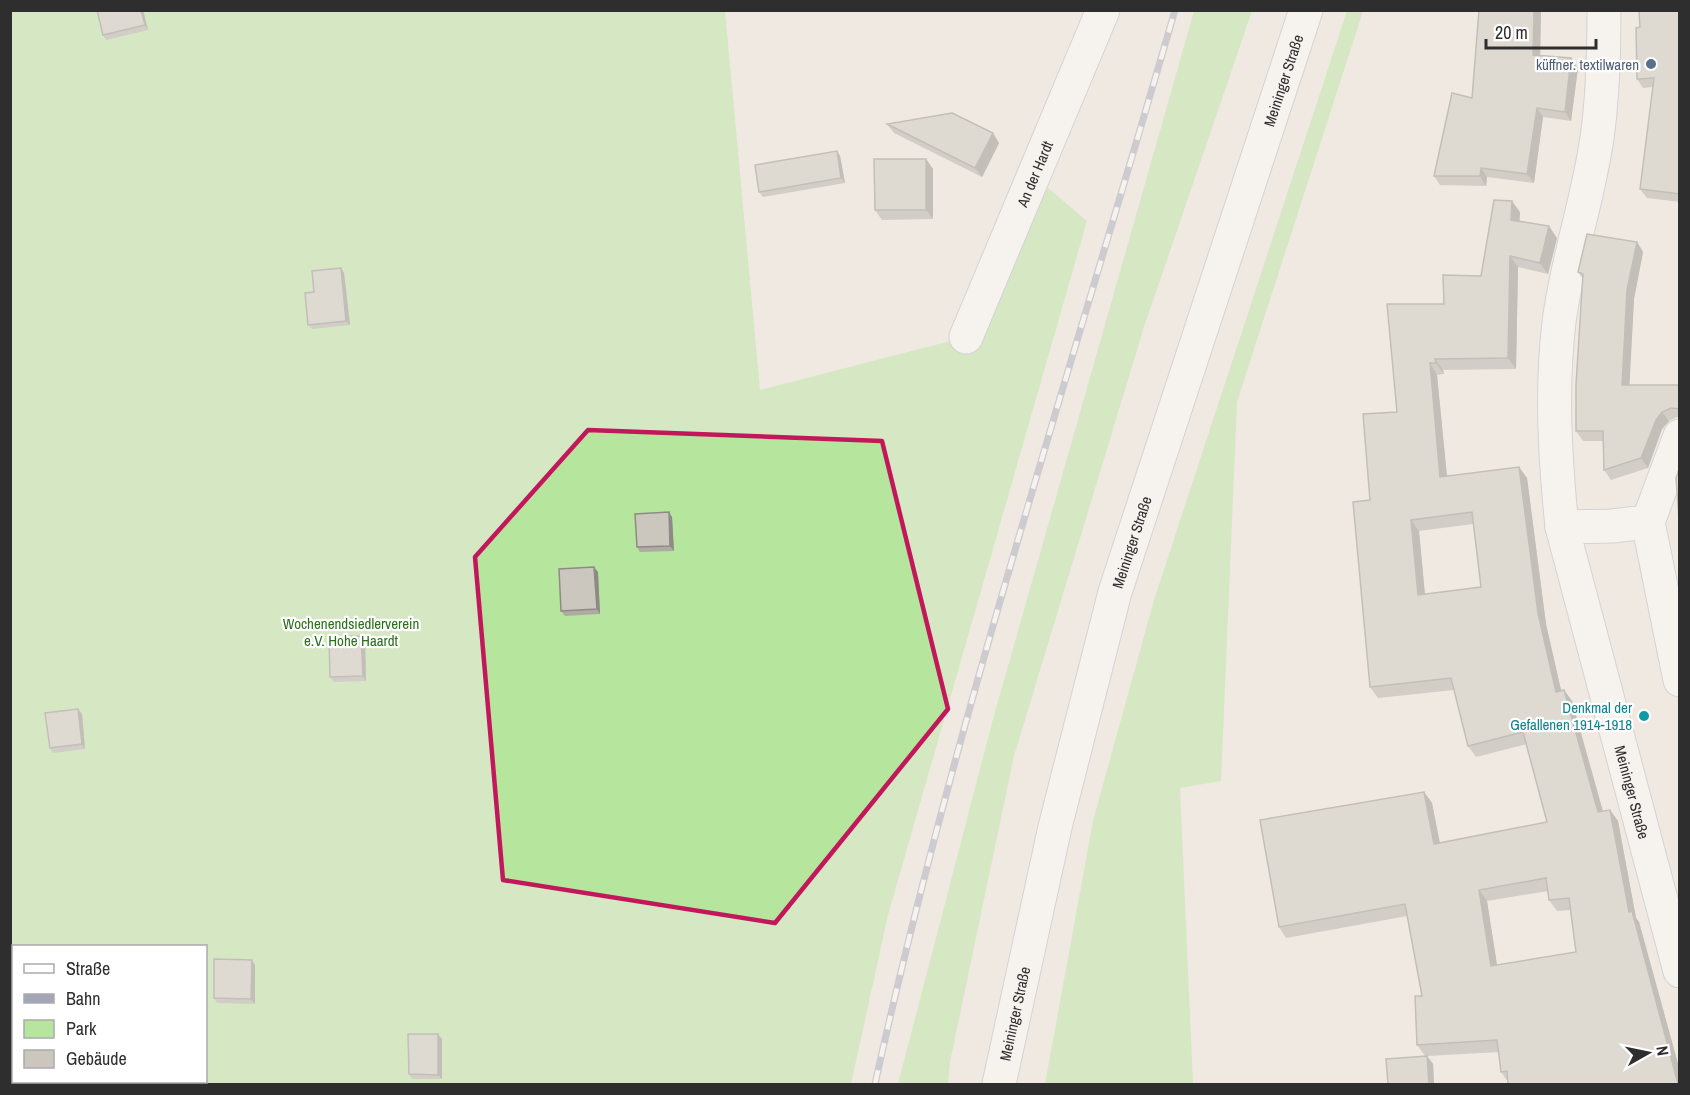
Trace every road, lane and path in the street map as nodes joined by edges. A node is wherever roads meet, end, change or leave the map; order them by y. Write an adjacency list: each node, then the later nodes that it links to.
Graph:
1 (1103, 10): 4 (street, An der Hardt)
2 (1306, 10): 10 (street, Meininger Straße)
3 (1604, 10): 7 (street, Meininger Straße)
4 (966, 338)
5 (1680, 436): 6 (street)
6 (1648, 522): 7 (street); 8 (street)
7 (1562, 527): 9 (street, Meininger Straße)
8 (1680, 680)
9 (1680, 971)
10 (999, 1084)

